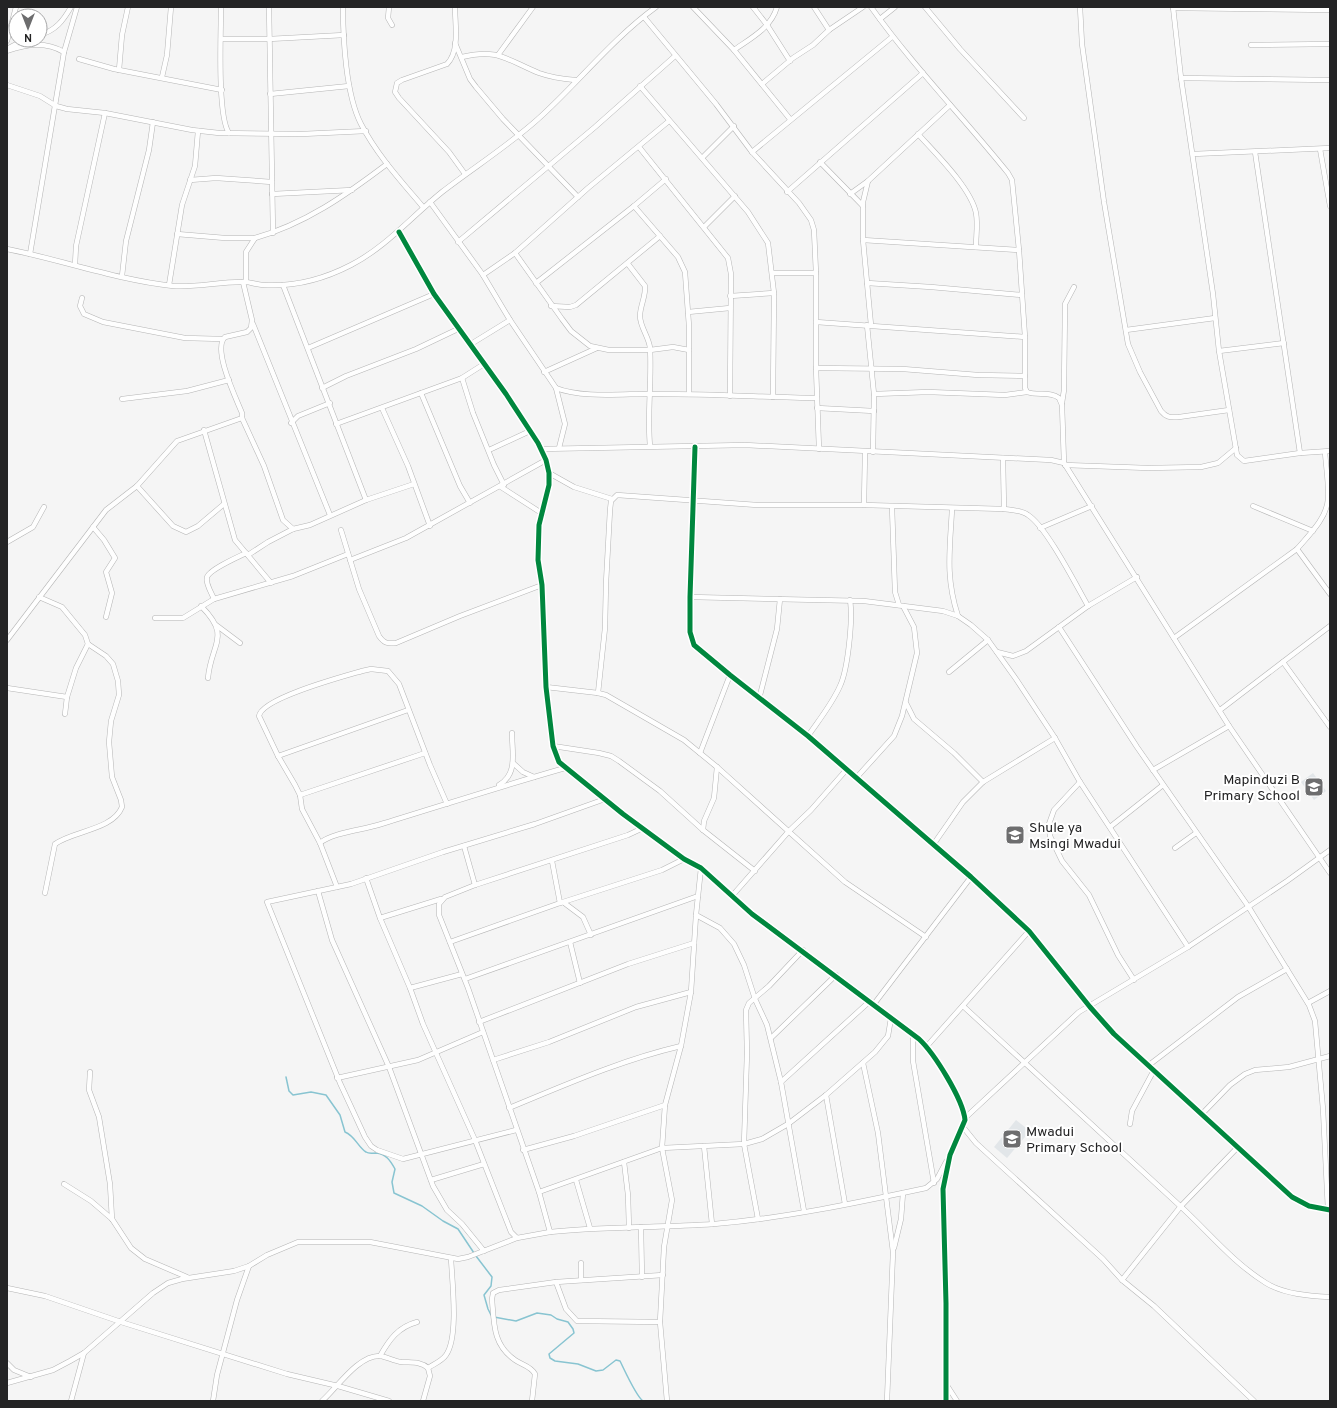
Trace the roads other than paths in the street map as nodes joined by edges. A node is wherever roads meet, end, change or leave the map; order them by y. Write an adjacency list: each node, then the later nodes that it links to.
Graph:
1 (16, 7): 34 (street)
2 (71, 7): 29 (street)
3 (77, 7): 40 (street)
4 (128, 7): 46 (street)
5 (171, 7): 48 (street)
6 (221, 7): 32 (street)
7 (268, 7): 33 (street)
8 (343, 7): 30 (street)
9 (388, 7): 26 (street)
10 (455, 7): 35 (street)
11 (533, 7): 41 (street)
12 (656, 7): 24 (street)
13 (694, 7): 39 (street)
14 (753, 7): 27 (street)
15 (777, 7): 27 (street)
16 (814, 7): 28 (street)
17 (863, 7): 28 (street)
18 (871, 7): 25 (street)
19 (895, 7): 25 (street)
20 (924, 7): 61 (street)
21 (1080, 7): 138 (street)
22 (1173, 8): 23 (street); 49 (street)
23 (1330, 10)
24 (644, 17): 42 (street); 50 (street)
25 (880, 19): 31 (street)
26 (392, 25)
27 (768, 25): 39 (street); 45 (street)
28 (829, 30): 45 (street)
29 (48, 31)
30 (344, 35): 33 (street); 54 (street)
31 (892, 37): 47 (street); 62 (street)
32 (221, 39): 33 (street); 56 (street)
33 (269, 39): 57 (street)
34 (7, 41)
35 (455, 42): 43 (street); 82 (street)
36 (1330, 44): 37 (street)
37 (1251, 45)
38 (7, 50): 40 (street)
39 (734, 50): 53 (street)
40 (64, 52): 59 (street)
41 (498, 55): 43 (street); 50 (street)
42 (675, 56): 55 (street); 65 (street)
43 (462, 58): 71 (street)
44 (78, 59): 46 (street)
45 (790, 61): 53 (street)
46 (119, 70): 48 (street)
47 (923, 73): 58 (street); 79 (street)
48 (162, 77): 56 (street)
49 (1182, 78): 51 (street); 77 (street)
50 (575, 80): 71 (street)
51 (1330, 80)
52 (7, 84): 59 (street)
53 (762, 84): 62 (street)
54 (349, 86): 57 (street); 67 (street)
55 (640, 86): 63 (street); 81 (street)
56 (222, 90): 68 (street)
57 (270, 94): 69 (street)
58 (950, 105): 70 (street); 109 (street)
59 (56, 106): 60 (street); 111 (street)
60 (105, 113): 64 (street); 113 (street)
61 (1024, 118)
62 (790, 120): 75 (street)
63 (669, 121): 72 (street); 78 (street)
64 (154, 122): 66 (street); 117 (street)
65 (734, 126): 75 (street); 78 (street)
66 (198, 131): 68 (street); 85 (street)
67 (366, 131): 69 (street); 80 (street)
68 (229, 133): 69 (street)
69 (271, 134): 87 (street)
70 (918, 134): 86 (street); 107 (street)
71 (518, 135): 81 (street); 82 (street)
72 (639, 146): 84 (street); 93 (street)
73 (1330, 148): 74 (street)
74 (1320, 149): 76 (street); 83 (street)
75 (752, 152): 89 (street)
76 (1255, 152): 77 (street); 141 (street)
77 (1193, 154): 132 (street)
78 (703, 157): 92 (street)
79 (820, 162): 89 (street); 91 (street)
80 (387, 164): 88 (street); 98 (street)
81 (548, 165): 93 (street); 106 (street)
82 (465, 174): 94 (street)
83 (1328, 178): 97 (street)
84 (666, 179): 95 (street); 99 (street)
85 (190, 180): 87 (street); 102 (street)
86 (868, 181): 91 (street); 96 (street)
87 (272, 182): 90 (street)
88 (354, 190): 90 (street); 101 (street)
89 (787, 192): 115 (street)
90 (272, 194): 101 (street)
91 (850, 194): 96 (street)
92 (735, 196): 99 (street); 114 (street)
93 (578, 197): 110 (street)
94 (430, 202): 98 (street); 106 (street)
95 (634, 206): 103 (street); 119 (street)
96 (863, 206): 105 (street)
97 (1330, 206)
98 (423, 207): 100 (street)
99 (704, 227): 127 (street)
100 (398, 232): 122 (street); 124 (street)
101 (273, 233): 104 (street)
102 (177, 234): 104 (street); 121 (street)
103 (660, 236): 112 (street); 131 (street)
104 (255, 238): 118 (street)
105 (863, 240): 107 (street); 120 (street)
106 (458, 242): 116 (street)
107 (976, 247): 109 (street)
108 (7, 249): 111 (street)
109 (1019, 250): 126 (street)
110 (515, 253): 116 (street); 119 (street)
111 (30, 254): 113 (street)
112 (628, 264): 129 (street); 145 (street)
113 (74, 265): 117 (street)
114 (772, 273): 115 (street); 125 (street)
115 (816, 273): 134 (street)
116 (483, 275): 133 (street)
117 (122, 276): 121 (street)
118 (244, 282): 121 (street); 122 (street); 135 (street)
119 (536, 283): 129 (street)
120 (867, 284): 126 (street); 136 (street)
121 (168, 285)
122 (283, 285): 143 (street)
123 (1074, 287): 167 (street)
124 (434, 294): 137 (street); 143 (street)
125 (774, 294): 127 (street); 163 (street)
126 (1022, 294): 139 (street)
127 (730, 296): 130 (street)
128 (82, 298): 140 (street)
129 (551, 306): 144 (street)
130 (730, 308): 131 (street); 162 (street)
131 (688, 312): 146 (street)
132 (1215, 318): 138 (street); 147 (street)
133 (510, 320): 142 (street); 151 (street)
134 (816, 322): 136 (street); 149 (street)
135 (252, 324): 140 (street); 173 (street)
136 (869, 325): 139 (street); 150 (street)
137 (458, 329): 142 (street); 155 (street)
138 (1126, 330): 171 (street)
139 (1025, 337): 152 (street)
140 (222, 340): 154 (street)
141 (1284, 343): 147 (street); 187 (street)
142 (471, 344): 148 (street)
143 (308, 348): 155 (street)
144 (597, 348): 145 (street); 151 (street)
145 (650, 350): 146 (street); 159 (street)
146 (689, 350): 160 (street)
147 (1219, 351): 171 (street)
148 (484, 364): 153 (street); 176 (street)
149 (816, 368): 150 (street); 164 (street)
150 (870, 368): 152 (street); 161 (street)
151 (544, 372): 156 (street)
152 (1025, 376): 157 (street)
153 (462, 378): 158 (street); 183 (street)
154 (229, 380): 165 (street); 172 (street)
155 (322, 388): 166 (street)
156 (556, 388): 159 (street); 179 (street)
157 (1027, 392): 161 (street); 167 (street)
158 (421, 393): 168 (street); 198 (street)
159 (651, 394): 160 (street); 177 (street)
160 (689, 394): 162 (street)
161 (874, 394): 170 (street)
162 (730, 396): 163 (street)
163 (773, 397): 164 (street)
164 (817, 398): 169 (street)
165 (122, 399)
166 (330, 403): 173 (street); 174 (street)
167 (1062, 405): 190 (street)
168 (382, 408): 174 (street); 192 (street)
169 (818, 408): 170 (street); 182 (street)
170 (874, 410): 186 (street)
171 (1229, 410): 180 (street)
172 (242, 418): 175 (street); 212 (street)
173 (292, 423): 208 (street)
174 (336, 424): 196 (street)
175 (204, 430): 193 (street); 199 (street)
176 (530, 431): 181 (street); 183 (street)
177 (650, 446): 178 (street); 179 (street)
178 (695, 447): 182 (street); 197 (street)
179 (559, 448): 181 (street)
180 (1236, 448): 187 (street); 190 (street)
181 (541, 449): 189 (street)
182 (819, 449): 185 (street)
183 (489, 450): 194 (street)
184 (1327, 451): 187 (street); 214 (street)
185 (865, 452): 186 (street); 200 (street)
186 (873, 452): 188 (street)
187 (1300, 453)
188 (1003, 458): 190 (street); 206 (street)
189 (546, 460): 191 (street); 194 (street)
190 (1064, 464): 202 (street)
191 (549, 473): 195 (street); 207 (street)
192 (414, 484): 196 (street); 209 (street)
193 (137, 486): 199 (street); 210 (street)
194 (503, 486): 198 (street); 207 (street)
195 (612, 499): 197 (street); 250 (street)
196 (366, 500): 208 (street)
197 (693, 502): 200 (street); 225 (street)
198 (470, 503): 209 (street)
199 (224, 504): 217 (street)
200 (864, 505): 201 (street)
201 (892, 506): 205 (street); 229 (street)
202 (1092, 506): 211 (street); 220 (street)
203 (1252, 506): 214 (street)
204 (44, 507): 215 (street)
205 (952, 509): 206 (street); 232 (street)
206 (1004, 509): 211 (street)
207 (543, 514): 222 (street)
208 (330, 515): 212 (street)
209 (430, 526): 219 (street)
210 (93, 527): 224 (street); 233 (street)
211 (1040, 528): 231 (street)
212 (293, 529): 217 (street)
213 (340, 530): 218 (street)
214 (1313, 531): 216 (street)
215 (7, 542)
216 (1297, 549): 223 (street); 238 (street)
217 (247, 554): 221 (street); 226 (street)
218 (348, 554): 219 (street); 221 (street)
219 (350, 560): 222 (street)
220 (1137, 577): 231 (street); 238 (street)
221 (271, 583): 226 (street)
222 (542, 585): 248 (street)
223 (1330, 594)
224 (39, 597): 239 (street); 242 (street)
225 (690, 597): 227 (street); 246 (street)
226 (214, 599): 230 (street)
227 (780, 599): 228 (street); 252 (street)
228 (850, 600): 229 (street); 260 (street)
229 (901, 605): 232 (street); 253 (street)
230 (200, 606): 234 (street); 235 (street)
231 (1088, 606): 237 (street)
232 (958, 616): 240 (street)
233 (106, 617)
234 (155, 618)
235 (216, 625): 241 (street); 247 (street)
236 (1330, 626): 244 (street)
237 (1059, 627): 243 (street); 270 (street)
238 (1174, 638): 255 (street)
239 (7, 640)
240 (988, 640): 243 (street); 245 (street)
241 (240, 643)
242 (88, 644): 251 (street); 301 (street)
243 (997, 652): 261 (street)
244 (1283, 662): 255 (street); 258 (street)
245 (949, 672)
246 (730, 675): 252 (street); 264 (street)
247 (208, 678)
248 (546, 687): 250 (street); 262 (street)
249 (7, 688): 251 (street)
250 (598, 693): 264 (street)
251 (67, 697): 256 (street)
252 (759, 699): 260 (street)
253 (906, 703): 272 (street); 273 (street)
254 (408, 710): 263 (street); 265 (street); 265 (street)
255 (1220, 710): 257 (street)
256 (65, 714)
257 (1229, 726): 270 (street); 291 (street)
258 (1330, 728)
259 (512, 733): 266 (street)
260 (808, 736): 269 (street)
261 (1055, 738): 273 (street); 274 (street)
262 (553, 746): 268 (street); 282 (street)
263 (425, 753): 277 (street); 279 (street)
264 (700, 753): 267 (street)
265 (278, 756): 277 (street)
266 (512, 763): 271 (street); 276 (street)
267 (717, 767): 282 (street); 283 (street)
268 (565, 768): 271 (street); 278 (street)
269 (847, 769): 272 (street); 283 (street)
270 (1153, 770): 275 (street)
271 (534, 777): 276 (street)
272 (857, 777): 286 (street)
273 (983, 782): 286 (street)
274 (1080, 782): 280 (street); 321 (street)
275 (1163, 785): 280 (street); 284 (street)
276 (490, 790): 279 (street)
277 (300, 795): 285 (street)
278 (605, 799): 281 (street); 287 (street)
279 (448, 804): 285 (street)
280 (1110, 827): 315 (street)
281 (643, 828): 290 (street); 292 (street)
282 (703, 830): 294 (street)
283 (789, 831): 294 (street); 311 (street)
284 (1196, 833): 288 (street); 306 (street)
285 (320, 843): 299 (street)
286 (933, 845): 296 (street)
287 (464, 846): 297 (street); 298 (street)
288 (1175, 848)
289 (1330, 850): 291 (street)
290 (684, 859): 293 (street); 305 (street)
291 (1320, 859): 295 (street); 306 (street)
292 (552, 861): 298 (street); 305 (street)
293 (702, 868): 302 (street); 303 (street)
294 (755, 871): 303 (street)
295 (1330, 873)
296 (971, 877): 309 (street); 311 (street)
297 (366, 878): 299 (street); 308 (street)
298 (475, 885): 304 (street)
299 (337, 887): 300 (street)
300 (318, 891): 345 (street); 348 (street)
301 (45, 893)
302 (698, 896): 307 (street); 310 (street)
303 (732, 896): 316 (street)
304 (442, 899): 308 (street); 312 (street)
305 (561, 902): 310 (street); 312 (street)
306 (1248, 906): 315 (street); 317 (street)
307 (696, 915): 314 (street); 326 (street)
308 (380, 918): 323 (street)
309 (1029, 930): 329 (street); 330 (street)
310 (591, 935): 313 (street)
311 (926, 937): 327 (street)
312 (450, 942): 318 (street)
313 (570, 942): 320 (street); 322 (street)
314 (694, 943): 322 (street); 325 (street)
315 (1188, 947): 321 (street)
316 (803, 950): 319 (street); 326 (street)
317 (1287, 969): 328 (street); 344 (street)
318 (462, 974): 320 (street); 323 (street)
319 (836, 975): 327 (street); 335 (street)
320 (465, 979): 332 (street)
321 (1134, 980): 330 (street)
322 (580, 983): 332 (street)
323 (410, 988): 338 (street)
324 (1330, 991): 328 (street)
325 (691, 992): 336 (street); 340 (street)
326 (755, 999): 335 (street); 360 (street)
327 (872, 1003): 331 (street); 349 (street)
328 (1308, 1003): 341 (street)
329 (963, 1006): 337 (street); 342 (street)
330 (1090, 1007): 342 (street); 344 (street)
331 (892, 1018): 334 (street); 343 (street)
332 (479, 1022): 333 (street)
333 (483, 1032): 338 (street); 340 (street)
334 (913, 1034): 337 (street); 371 (street)
335 (771, 1038): 349 (street)
336 (681, 1046): 351 (street); 352 (street)
337 (927, 1046): 354 (street)
338 (436, 1053): 345 (street); 359 (street)
339 (1330, 1056): 341 (street)
340 (493, 1060): 352 (street)
341 (1317, 1060): 353 (street); 378 (street)
342 (1024, 1062): 354 (street); 377 (street)
343 (863, 1063): 350 (street); 375 (street)
344 (1149, 1064): 346 (street)
345 (389, 1068): 348 (street); 365 (street)
346 (1154, 1070): 353 (street); 356 (street)
347 (90, 1072): 380 (street)
348 (337, 1078): 365 (street)
349 (780, 1082): 355 (street)
350 (826, 1095): 355 (street); 376 (street)
351 (665, 1105): 362 (street); 364 (street)
352 (509, 1108): 358 (street)
353 (1202, 1115): 363 (street)
354 (965, 1118): 357 (street)
355 (788, 1124): 360 (street); 379 (street)
356 (1130, 1124)
357 (963, 1127): 366 (street); 398 (street)
358 (516, 1130): 359 (street); 364 (street)
359 (475, 1140): 365 (street); 368 (street)
360 (744, 1144): 361 (street); 381 (street)
361 (704, 1146): 362 (street); 382 (street)
362 (662, 1148): 367 (street); 383 (street)
363 (1237, 1148): 377 (street); 378 (street)
364 (523, 1150): 373 (street)
365 (420, 1154): 369 (street)
366 (950, 1155): 371 (street); 412 (street)
367 (624, 1162): 370 (street); 386 (street)
368 (484, 1164): 369 (street); 388 (street)
369 (431, 1180): 389 (street)
370 (576, 1180): 373 (street); 385 (street)
371 (934, 1183): 374 (street)
372 (64, 1184): 380 (street)
373 (539, 1192): 387 (street)
374 (903, 1193): 375 (street); 390 (street)
375 (886, 1196): 376 (street); 390 (street)
376 (845, 1204): 379 (street)
377 (1181, 1206): 398 (street); 401 (street)
378 (1329, 1210)
379 (804, 1211): 381 (street)
380 (112, 1219): 396 (street)
381 (758, 1220): 382 (street)
382 (712, 1224): 383 (street)
383 (666, 1226): 384 (street); 394 (street)
384 (641, 1227): 386 (street); 395 (street)
385 (590, 1228): 386 (street); 387 (street)
386 (628, 1228)
387 (550, 1232): 388 (street)
388 (516, 1238): 389 (street)
389 (484, 1251): 391 (street)
390 (893, 1252): 421 (street)
391 (451, 1258): 393 (street); 409 (street)
392 (581, 1263): 397 (street)
393 (249, 1266): 396 (street); 406 (street)
394 (663, 1275): 395 (street); 404 (street)
395 (642, 1277): 397 (street)
396 (188, 1278): 402 (street)
397 (582, 1280): 399 (street)
398 (1122, 1280): 424 (street)
399 (556, 1282): 404 (street); 419 (street)
400 (7, 1288): 402 (street)
401 (1330, 1297)
402 (121, 1322): 405 (street); 406 (street)
403 (417, 1322): 407 (street)
404 (660, 1322): 420 (street)
405 (84, 1353): 410 (street); 414 (street)
406 (223, 1354): 413 (street); 415 (street)
407 (380, 1356): 409 (street); 413 (street)
408 (7, 1363): 410 (street)
409 (428, 1368): 418 (street)
410 (31, 1377): 411 (street)
411 (7, 1383)
412 (946, 1383): 422 (street); 423 (street)
413 (338, 1386): 416 (street); 417 (street)
414 (71, 1401)
415 (213, 1401)
416 (322, 1401)
417 (389, 1401)
418 (423, 1401)
419 (532, 1401)
420 (667, 1401)
421 (887, 1401)
422 (946, 1401)
423 (957, 1401)
424 (1254, 1401)

